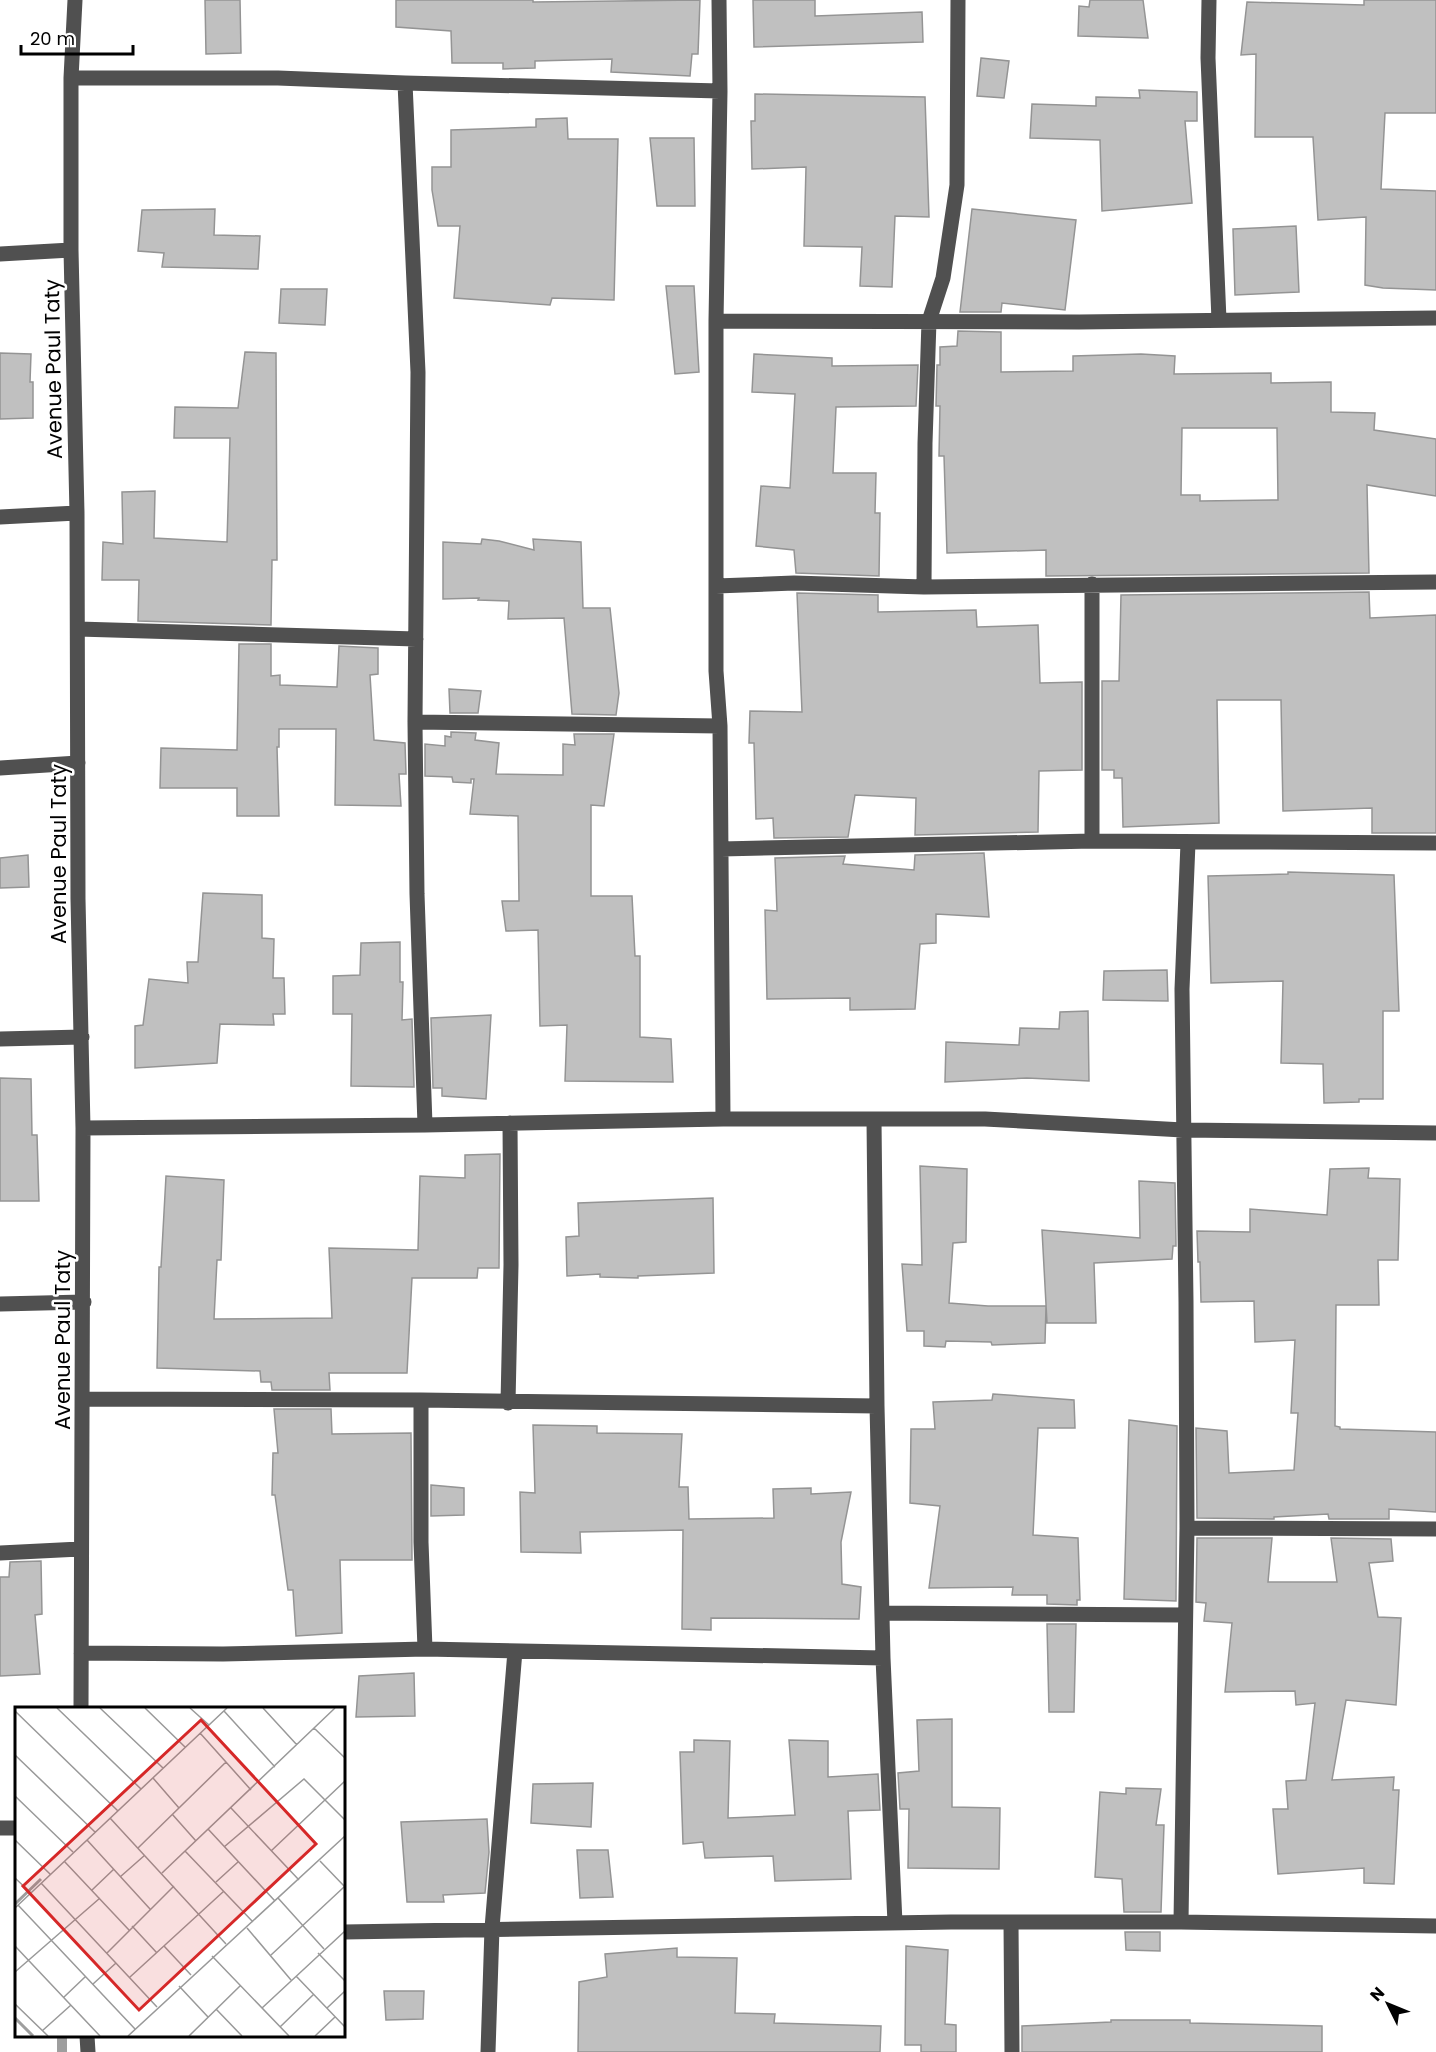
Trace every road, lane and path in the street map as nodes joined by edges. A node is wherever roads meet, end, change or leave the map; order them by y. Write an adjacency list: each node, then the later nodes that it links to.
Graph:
1 (75, 0): 5 (street, Avenue Paul Taty)
2 (719, 0): 7 (street)
3 (958, 0): 13 (street)
4 (1209, 0): 11 (street)
5 (71, 78): 6 (street); 8 (street, Avenue Paul Taty)
6 (405, 83): 7 (street); 21 (street)
7 (720, 91): 12 (street)
8 (71, 250): 9 (street); 14 (street, Avenue Paul Taty)
9 (0, 254)
10 (1436, 318): 11 (street)
11 (1218, 320): 13 (street)
12 (716, 321): 13 (street); 18 (street)
13 (929, 321): 19 (street)
14 (77, 513): 15 (street); 20 (street, Avenue Paul Taty)
15 (0, 517)
16 (1436, 582): 17 (street)
17 (1092, 584): 19 (street); 26 (street)
18 (716, 586): 19 (street); 23 (street)
19 (924, 587)
20 (78, 628): 21 (street); 24 (street, Avenue Paul Taty)
21 (416, 639): 22 (street)
22 (416, 722): 23 (street); 35 (street)
23 (720, 726): 29 (street)
24 (78, 764): 25 (street); 30 (street, Avenue Paul Taty)
25 (0, 768)
26 (1092, 841): 27 (street); 29 (street)
27 (1188, 843): 28 (street); 37 (street)
28 (1436, 843)
29 (721, 849): 32 (street)
30 (82, 1037): 31 (street); 36 (street, Avenue Paul Taty)
31 (0, 1039)
32 (723, 1119): 33 (street); 34 (street)
33 (874, 1120): 37 (street); 44 (street)
34 (510, 1123): 35 (street); 43 (street)
35 (425, 1125): 36 (street)
36 (83, 1128): 39 (street, Avenue Paul Taty)
37 (1183, 1130): 38 (street); 45 (street)
38 (1436, 1133)
39 (84, 1302): 40 (street); 41 (street, Avenue Paul Taty)
40 (0, 1304)
41 (83, 1399): 42 (street); 47 (street, Avenue Paul Taty)
42 (422, 1400): 43 (street); 51 (street)
43 (508, 1403): 44 (street)
44 (877, 1406): 49 (street)
45 (1187, 1528): 46 (street); 50 (street)
46 (1436, 1529)
47 (80, 1549): 48 (street); 53 (street, Avenue Paul Taty)
48 (0, 1553)
49 (883, 1613): 50 (street); 54 (street)
50 (1185, 1615): 56 (street)
51 (425, 1649): 52 (street); 53 (street)
52 (515, 1651): 54 (street); 60 (street)
53 (81, 1653): 55 (street, Avenue Paul Taty)
54 (883, 1658): 57 (street)
55 (81, 1707)
56 (1181, 1922): 58 (street); 59 (street)
57 (895, 1923): 58 (street); 60 (street)
58 (1011, 1923): 63 (street)
59 (1436, 1926)
60 (492, 1929): 61 (street); 62 (street)
61 (345, 1932)
62 (488, 2052)
63 (1012, 2052)

